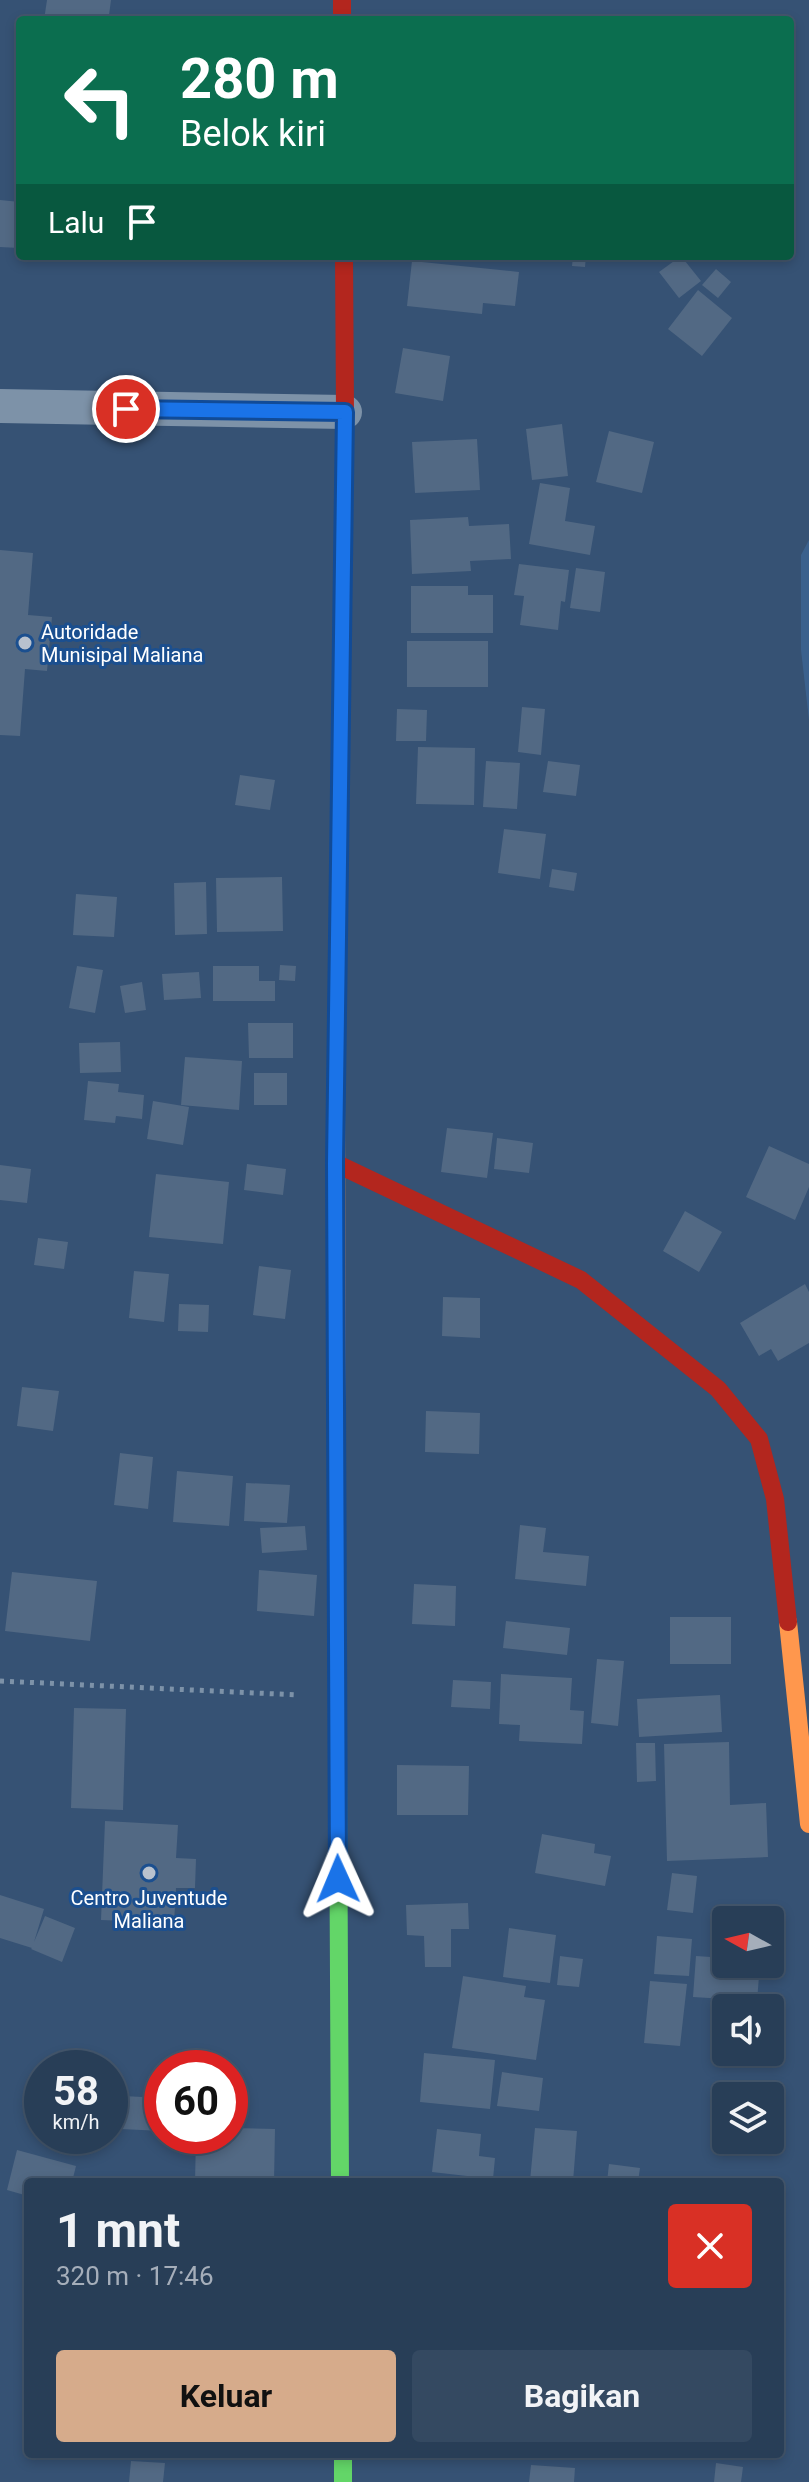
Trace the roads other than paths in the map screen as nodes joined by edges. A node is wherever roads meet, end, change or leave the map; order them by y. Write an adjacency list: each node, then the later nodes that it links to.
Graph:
1 (344, 260): 3 (main road)
2 (0, 406): 3 (street)
3 (345, 412): 4 (main road)
4 (335, 1163): 5 (main road); 6 (main road)
5 (809, 1824)
6 (340, 2178)
7 (343, 2458): 8 (main road)
8 (343, 2482)

